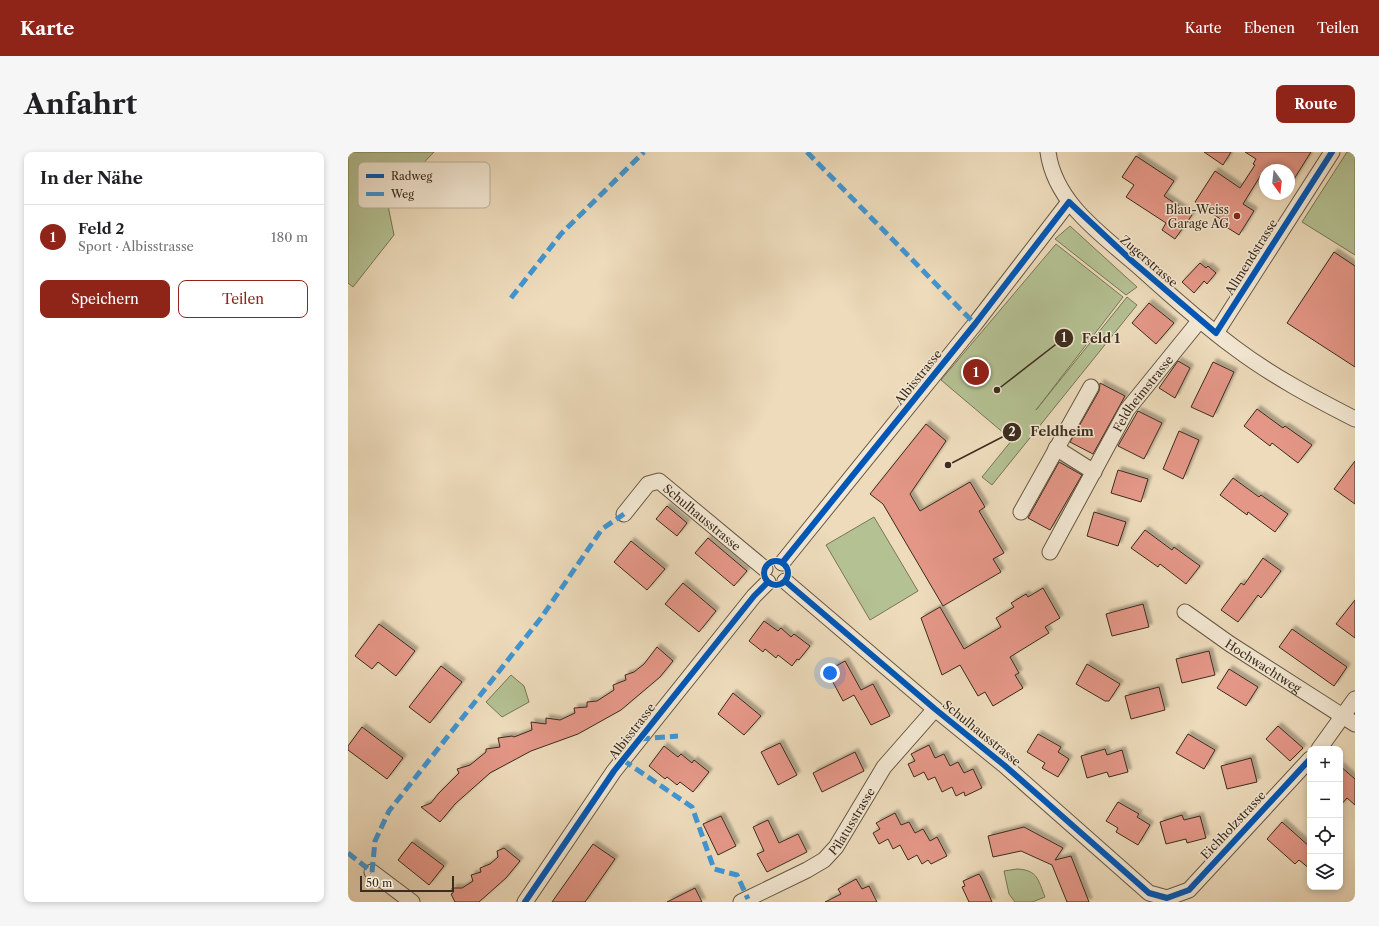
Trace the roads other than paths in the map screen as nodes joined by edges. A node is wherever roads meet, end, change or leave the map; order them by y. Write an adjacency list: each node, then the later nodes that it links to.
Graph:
1 (1048, 152): 3 (street, Zugerstrasse)
2 (1332, 152): 5 (street, Allmendstrasse)
3 (1069, 202): 4 (street, Zugerstrasse); 13 (street, Albisstrasse)
4 (1200, 320): 5 (street, Zugerstrasse); 9 (street, Feldheimstrasse)
5 (1216, 333): 7 (street, Zugerstrasse)
6 (1091, 387): 8 (street)
7 (1355, 419)
8 (1056, 448): 9 (street); 10 (street)
9 (1094, 472): 12 (street, Feldheimstrasse)
10 (1021, 512)
11 (624, 514): 14 (street, Schulhausstrasse)
12 (1050, 552)
13 (782, 563): 14 (street, Albisstrasse); 15 (street)
14 (766, 575): 15 (street); 25 (street, Albisstrasse)
15 (785, 581): 18 (street, Schulhausstrasse)
16 (1185, 612): 19 (street, Hochwachtweg)
17 (1355, 699): 19 (street)
18 (935, 710): 23 (street, Schulhausstrasse); 26 (street, Pilatusstrasse)
19 (1349, 720): 20 (street)
20 (1322, 746)
21 (1307, 762): 23 (street, Eichholzstrasse)
22 (372, 872): 24 (street)
23 (1166, 898)
24 (412, 902)
25 (525, 902)
26 (741, 902)

